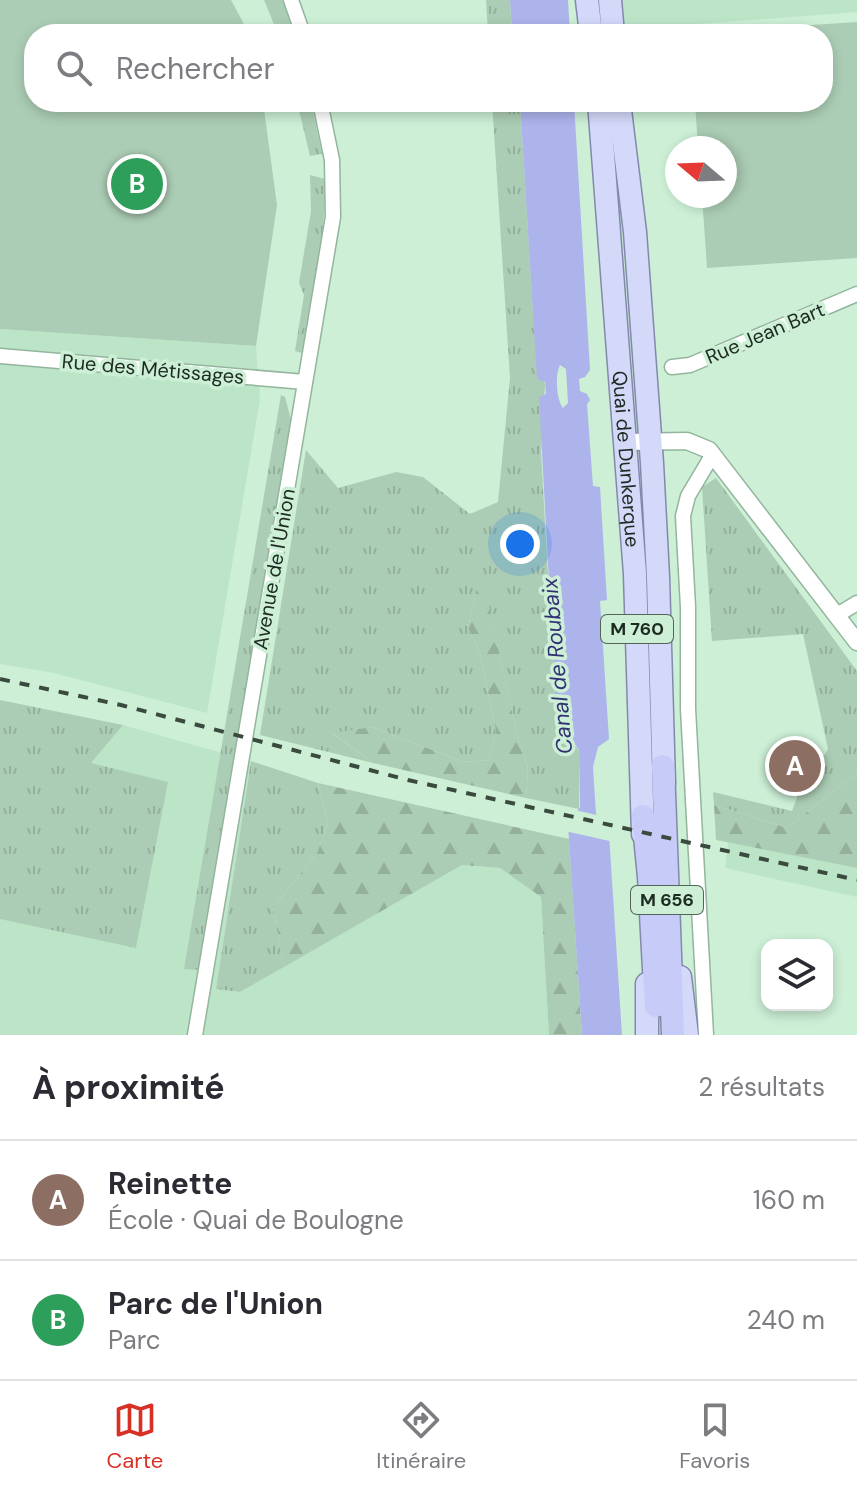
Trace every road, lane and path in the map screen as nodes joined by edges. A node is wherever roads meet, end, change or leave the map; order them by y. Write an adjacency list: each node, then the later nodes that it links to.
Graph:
1 (291, 0): 4 (street)
2 (587, 0): 5 (main road)
3 (610, 0): 6 (main road)
4 (299, 24)
5 (590, 24)
6 (612, 24)
7 (322, 112): 13 (street, Avenue de l'Union)
8 (600, 112): 14 (main road, Quai de Dunkerque / M 760)
9 (620, 112): 15 (main road, Quai de Dunkerque / M 760)
10 (857, 294): 12 (street, Rue Jean Bart)
11 (0, 356): 13 (street, Rue des Métissages)
12 (672, 367)
13 (305, 382): 22 (street, Avenue de l'Union)
14 (625, 442): 15 (street); 21 (main road, Quai de Dunkerque / M 760)
15 (650, 442): 16 (street); 20 (main road, Quai de Dunkerque / M 760)
16 (713, 454): 18 (street); 27 (street)
17 (857, 603): 18 (street)
18 (837, 615): 19 (street)
19 (857, 642)
20 (663, 766): 25 (highway, M 656); 26 (main road, M 760)
21 (643, 816): 23 (main road, M 760); 24 (highway, M 656)
22 (195, 1035)
23 (647, 1035)
24 (658, 1035)
25 (673, 1035)
26 (687, 1035)
27 (706, 1035)

